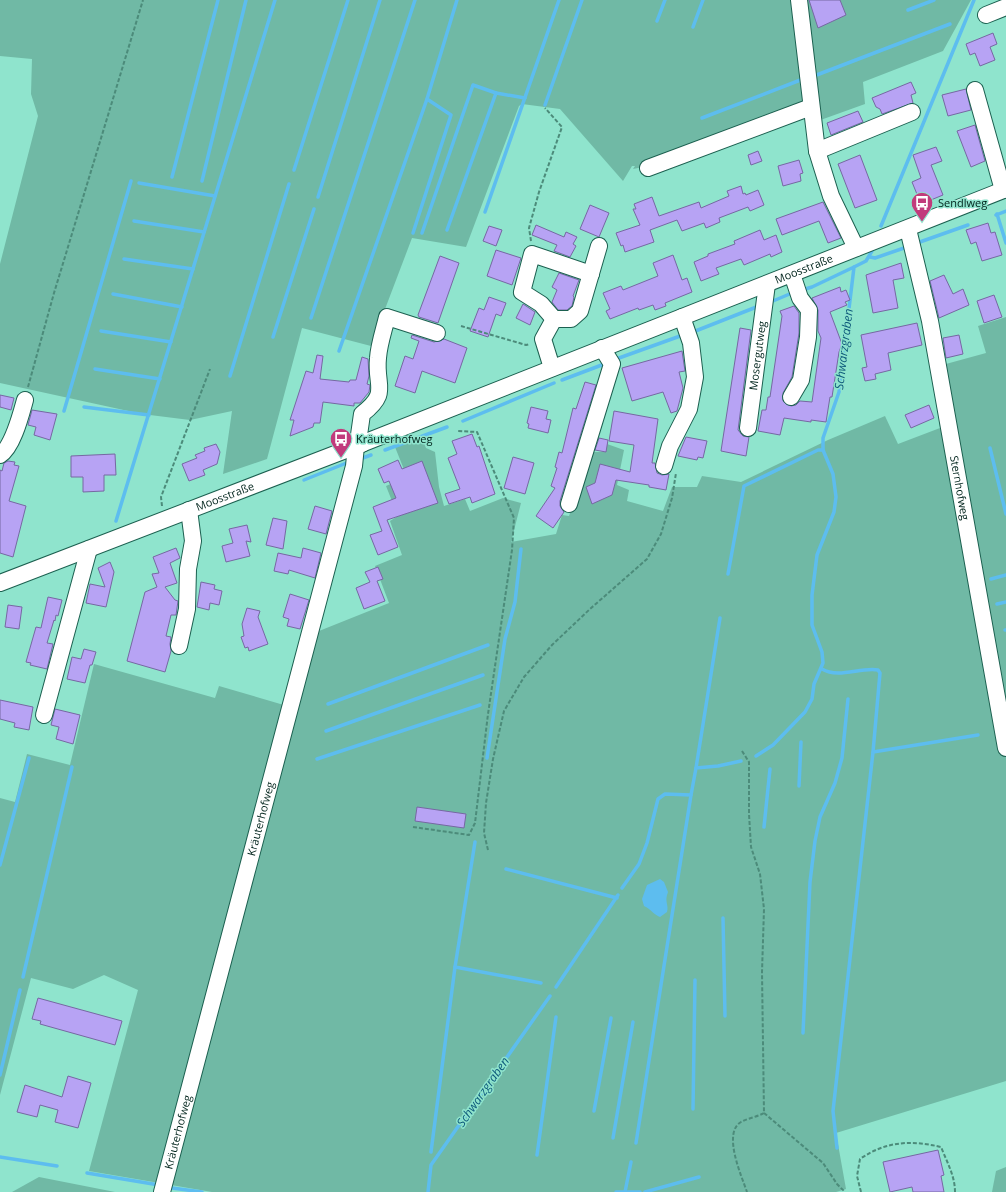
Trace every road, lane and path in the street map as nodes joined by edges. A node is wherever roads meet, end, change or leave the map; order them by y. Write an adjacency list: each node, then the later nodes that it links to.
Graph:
1 (143, 0): 28 (path)
2 (798, 0): 6 (street)
3 (1006, 7): 4 (street)
4 (986, 15)
5 (975, 90): 11 (street)
6 (811, 107): 9 (street); 10 (street)
7 (545, 108): 15 (path)
8 (912, 112): 9 (street)
9 (817, 151): 14 (street)
10 (648, 168)
11 (1004, 189): 12 (street, Moosstraße)
12 (908, 229): 14 (street, Moosstraße); 41 (street, Sternhofweg)
13 (599, 246): 16 (street)
14 (856, 248): 17 (street, Moosstraße)
15 (532, 254): 16 (street); 20 (street)
16 (591, 274): 20 (street)
17 (792, 274): 18 (street, Moosstraße); 27 (street)
18 (767, 284): 19 (street, Moosstraße); 29 (street, Mosergutweg)
19 (682, 317): 24 (street, Moosstraße); 33 (street)
20 (554, 319): 23 (street)
21 (461, 326): 23 (path)
22 (437, 333): 31 (street)
23 (542, 340): 25 (street)
24 (602, 348): 25 (street, Moosstraße); 34 (street)
25 (552, 368): 31 (street, Moosstraße)
26 (210, 369): 36 (path)
27 (791, 397)
28 (25, 400): 32 (street)
29 (748, 428)
30 (458, 431): 43 (path)
31 (359, 445): 35 (street, Moosstraße); 46 (street, Kräuterhofweg)
32 (0, 455)
33 (670, 468): 44 (path)
34 (569, 504)
35 (189, 510): 36 (street, Moosstraße); 39 (street)
36 (166, 519): 37 (street, Moosstraße)
37 (89, 549): 38 (street, Moosstraße); 40 (street)
38 (0, 583)
39 (179, 646)
40 (44, 715)
41 (1006, 748)
42 (742, 751): 45 (path)
43 (413, 827)
44 (488, 850)
45 (764, 1114): 47 (path); 48 (path)
46 (162, 1192)
47 (747, 1192)
48 (845, 1192)
49 (861, 1192): 50 (path)
50 (954, 1192)

